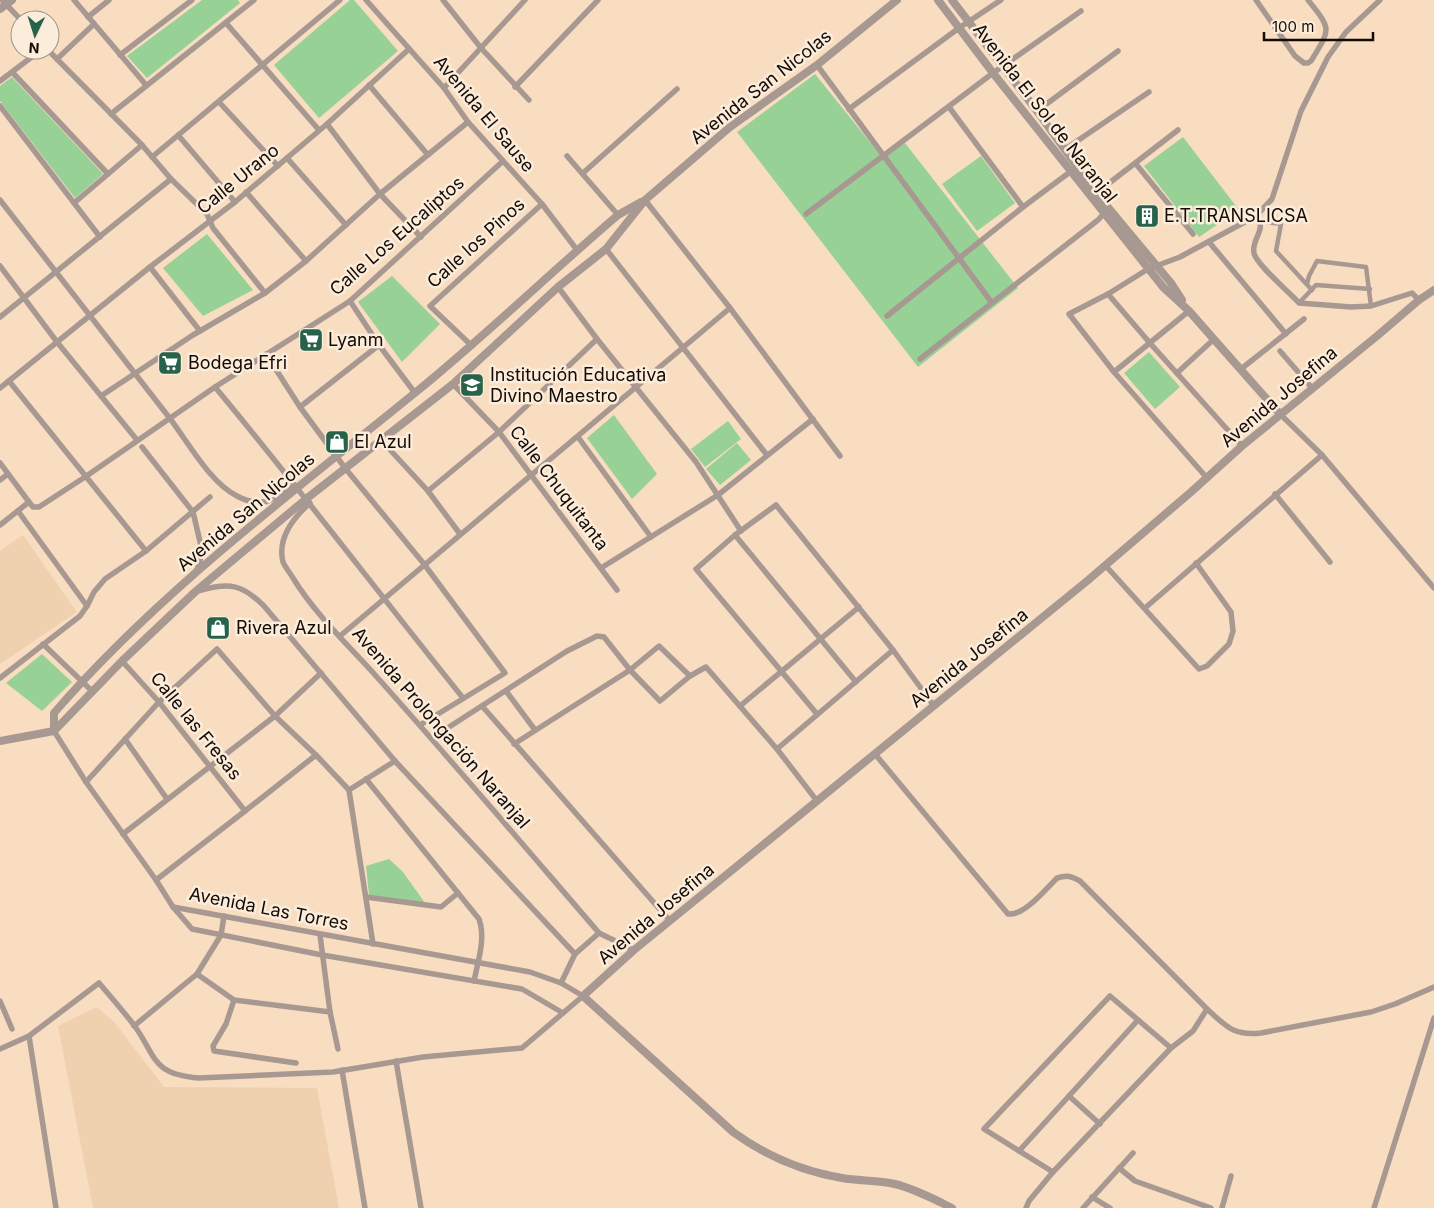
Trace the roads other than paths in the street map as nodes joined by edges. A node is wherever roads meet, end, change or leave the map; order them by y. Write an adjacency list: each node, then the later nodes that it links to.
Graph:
1 (74, 0): 18 (street)
2 (109, 0): 18 (street)
3 (192, 0): 26 (street)
4 (254, 0): 20 (street)
5 (340, 0): 30 (street)
6 (366, 0): 24 (street, Avenida El Sause)
7 (525, 0): 23 (street)
8 (598, 0): 38 (street)
9 (897, 0): 31 (street, Avenida San Nicolas)
10 (938, 0): 22 (street, Avenida El Sol de Naranjal)
11 (952, 0): 19 (street, Avenida El Sol de Naranjal)
12 (1001, 0): 19 (street)
13 (1256, 0): 14 (street)
14 (1308, 0)
15 (1380, 0): 80 (street)
16 (445, 1): 23 (street)
17 (1081, 10): 32 (street)
18 (88, 17): 21 (street)
19 (968, 21): 22 (street); 32 (street, Avenida El Sol de Naranjal)
20 (226, 23): 30 (street); 36 (street)
21 (94, 24): 26 (street); 27 (street)
22 (959, 28): 34 (street, Avenida El Sol de Naranjal); 46 (street)
23 (481, 48): 38 (street); 39 (street)
24 (409, 49): 37 (street, Calle Urano); 39 (street, Avenida El Sause)
25 (1118, 51): 47 (street)
26 (120, 54): 36 (street)
27 (60, 56)
28 (28, 60): 33 (street)
29 (58, 60): 48 (street)
30 (263, 64): 43 (street); 51 (street)
31 (817, 64): 46 (street); 72 (street, Avenida San Nicolas)
32 (1002, 66): 34 (street); 47 (street, Avenida El Sol de Naranjal)
33 (13, 72): 35 (street); 66 (street)
34 (993, 73): 45 (street); 64 (street, Avenida El Sol de Naranjal)
35 (0, 81)
36 (146, 85): 48 (street)
37 (369, 85): 50 (street, Calle Urano); 56 (street)
38 (515, 87): 42 (street)
39 (444, 88): 49 (street, Avenida El Sause)
40 (677, 89): 65 (street)
41 (1149, 92): 55 (street)
42 (529, 100)
43 (219, 102): 53 (street); 63 (street)
44 (0, 106): 74 (street)
45 (949, 107): 59 (street); 76 (street)
46 (849, 109): 59 (street)
47 (1037, 111): 55 (street, Avenida El Sol de Naranjal)
48 (111, 114): 54 (street)
49 (468, 122): 56 (street); 61 (street, Avenida El Sause)
50 (327, 124): 51 (street, Calle Urano); 69 (street)
51 (319, 130): 60 (street, Calle Urano)
52 (1178, 130): 62 (street)
53 (178, 135): 57 (street); 73 (street)
54 (142, 145): 57 (street); 66 (street)
55 (1064, 150): 64 (street, Avenida El Sol de Naranjal)
56 (428, 155): 69 (street)
57 (152, 156): 67 (street)
58 (567, 156): 65 (street)
59 (884, 156): 78 (street); 90 (street)
60 (287, 158): 63 (street, Calle Urano); 83 (street)
61 (503, 161): 75 (street, Avenida El Sause); 86 (street, Calle Los Eucaliptos)
62 (1136, 164): 70 (street); 84 (street)
63 (278, 166): 68 (street, Calle Urano)
64 (1074, 169): 70 (street, Avenida El Sol de Naranjal); 76 (street)
65 (583, 173): 79 (street)
66 (108, 174): 74 (street)
67 (171, 179): 82 (street); 85 (street)
68 (246, 192): 73 (street, Calle Urano); 91 (street)
69 (380, 194): 83 (street); 86 (street)
70 (1094, 195): 77 (street, Avenida El Sol de Naranjal)
71 (0, 200): 95 (street)
72 (645, 200): 79 (street, Avenida San Nicolas); 88 (street, Avenida San Nicolas); 109 (street)
73 (235, 202): 82 (street, Calle Urano)
74 (74, 203): 85 (street)
75 (542, 204): 89 (street, Avenida El Sause); 122 (street, Calle los Pinos)
76 (1023, 207): 90 (street)
77 (1106, 211): 94 (street, Avenida El Sol de Naranjal); 106 (street)
78 (806, 214)
79 (618, 215): 89 (street, Avenida San Nicolas)
80 (1256, 216): 81 (street); 87 (street)
81 (1260, 221): 96 (street); 107 (street)
82 (210, 222): 93 (street, Calle Urano); 101 (street)
83 (346, 225): 91 (street)
84 (1193, 234)
85 (100, 237): 95 (street)
86 (421, 237): 105 (street, Calle Los Eucaliptos)
87 (1209, 242): 94 (street); 116 (street)
88 (606, 249): 97 (street, Avenida San Nicolas); 123 (street)
89 (577, 250): 122 (street, Avenida San Nicolas)
90 (959, 258): 106 (street); 112 (street)
91 (306, 261): 101 (street)
92 (0, 266): 103 (street)
93 (150, 267): 111 (street, Calle Urano); 115 (street)
94 (1152, 267): 102 (street); 110 (street, Avenida El Sol de Naranjal)
95 (56, 273): 103 (street); 111 (street)
96 (1307, 284): 98 (street); 99 (street)
97 (558, 287): 117 (street); 132 (street, Avenida San Nicolas)
98 (1370, 289): 99 (street); 108 (street)
99 (1312, 290): 107 (street)
100 (1434, 290): 104 (street, Avenida Josefina)
101 (265, 293): 115 (street)
102 (1108, 294): 120 (street); 128 (street)
103 (23, 298): 113 (street); 119 (street)
104 (1419, 300): 108 (street); 136 (street, Avenida Josefina)
105 (350, 301): 121 (street); 125 (street, Calle Los Eucaliptos)
106 (992, 303): 126 (street)
107 (1299, 303): 108 (street)
108 (1371, 306)
109 (730, 308): 123 (street); 142 (street)
110 (1189, 311): 118 (street, Avenida El Sol de Naranjal); 120 (street)
111 (90, 316): 119 (street, Calle Urano); 129 (street)
112 (886, 316)
113 (0, 317)
114 (1304, 319): 116 (street)
115 (200, 331): 129 (street)
116 (1286, 334): 127 (street)
117 (597, 339): 134 (street); 143 (street)
118 (1214, 339): 127 (street, Avenida El Sol de Naranjal); 130 (street)
119 (57, 342): 131 (street, Calle Urano); 138 (street)
120 (1149, 342): 128 (street); 130 (street)
121 (379, 345): 137 (street); 139 (street)
122 (472, 346): 137 (street, Avenida San Nicolas)
123 (683, 348): 134 (street); 149 (street)
124 (1280, 351): 136 (street)
125 (266, 354): 133 (street, Calle Los Eucaliptos); 139 (street)
126 (920, 358)
127 (1241, 369): 140 (street, Avenida El Sol de Naranjal)
128 (1114, 372): 158 (street)
129 (135, 373): 138 (street); 141 (street)
130 (1177, 373): 147 (street)
131 (8, 381): 135 (street, Calle Urano); 157 (street)
132 (453, 384): 143 (street, Calle Chuquitanta); 146 (street, Avenida San Nicolas)
133 (215, 387): 141 (street, Calle Los Eucaliptos); 160 (street)
134 (637, 387): 144 (street); 163 (street)
135 (0, 388)
136 (1312, 388): 140 (street, Avenida Josefina)
137 (415, 393): 151 (street, Avenida San Nicolas)
138 (100, 396): 145 (street)
139 (300, 407): 151 (street)
140 (1280, 414): 147 (street, Avenida Josefina); 150 (street, Avenida El Sol de Naranjal)
141 (170, 418): 145 (street, Calle Los Eucaliptos); 160 (street)
142 (813, 419): 149 (street); 152 (street)
143 (499, 432): 156 (street, Calle Chuquitanta); 161 (street)
144 (578, 437): 156 (street); 173 (street)
145 (136, 440): 157 (street, Calle Los Eucaliptos)
146 (381, 440): 154 (street, Avenida San Nicolas); 161 (street)
147 (1242, 446): 158 (street, Avenida Josefina)
148 (142, 447): 168 (street)
149 (767, 455): 163 (street)
150 (1322, 455): 162 (street); 181 (street, Avenida El Sol de Naranjal)
151 (336, 456): 154 (street); 160 (street, Avenida San Nicolas)
152 (840, 456)
153 (0, 463): 155 (street)
154 (345, 468): 165 (street, Avenida San Nicolas); 176 (street)
155 (8, 474): 159 (street); 166 (street)
156 (532, 475): 171 (street); 179 (street, Calle Chuquitanta)
157 (85, 477): 166 (street, Calle Los Eucaliptos); 174 (street)
158 (1208, 478): 178 (street, Avenida Josefina)
159 (0, 480)
160 (296, 486): 165 (street); 180 (street, Avenida San Nicolas)
161 (428, 491): 171 (street)
162 (1275, 494): 175 (street); 177 (street)
163 (718, 495): 170 (street); 173 (street)
164 (210, 497): 168 (street)
165 (308, 501): 183 (street, Avenida San Nicolas); 184 (street); 188 (street, Avenida Prolongación Naranjal)
166 (29, 502): 167 (street)
167 (18, 511): 169 (street); 185 (street)
168 (193, 512): 174 (street); 180 (street)
169 (0, 525)
170 (741, 531): 172 (street); 186 (street)
171 (460, 534): 176 (street)
172 (735, 535): 189 (street); 194 (street)
173 (650, 537): 179 (street)
174 (146, 551): 185 (street)
175 (1330, 562)
176 (424, 564): 184 (street); 202 (street)
177 (1196, 564): 187 (street); 187 (street)
178 (1105, 565): 187 (street); 206 (street, Avenida Josefina)
179 (601, 568): 182 (street, Calle Chuquitanta)
180 (191, 578): 198 (street, Avenida San Nicolas)
181 (1434, 588)
182 (617, 590)
183 (196, 592): 192 (street, Avenida San Nicolas); 195 (street)
184 (383, 599): 188 (street); 202 (street)
185 (87, 606): 190 (street)
186 (859, 607): 189 (street); 191 (street)
187 (1145, 608)
188 (340, 636): 209 (street, Avenida Prolongación Naranjal)
189 (821, 639): 194 (street); 199 (street)
190 (43, 644): 197 (street); 198 (street)
191 (894, 650): 199 (street); 206 (street)
192 (122, 662): 200 (street, Avenida San Nicolas); 203 (street, Calle las Fresas)
193 (630, 670): 196 (street); 196 (street); 201 (street); 210 (street)
194 (780, 671): 205 (street); 207 (street)
195 (321, 673): 208 (street); 219 (street)
196 (690, 676): 205 (street)
197 (0, 678)
198 (81, 681): 200 (street); 211 (street, Avenida San Nicolas)
199 (856, 682): 207 (street)
200 (92, 691): 211 (street, Avenida San Nicolas)
201 (506, 691): 204 (street); 210 (street)
202 (463, 698): 209 (street)
203 (159, 702): 208 (street); 213 (street); 220 (street, Calle las Fresas)
204 (482, 706): 212 (street); 215 (street)
205 (740, 706): 216 (street)
206 (934, 706): 218 (street, Avenida Josefina)
207 (817, 714): 216 (street)
208 (275, 716): 217 (street); 220 (street)
209 (420, 725): 212 (street, Avenida Prolongación Naranjal)
210 (535, 730): 215 (street)
211 (54, 731): 214 (street); 222 (street)
212 (432, 738): 234 (street, Avenida Prolongación Naranjal)
213 (124, 739): 222 (street); 224 (street)
214 (0, 742)
215 (514, 744): 233 (street)
216 (777, 750): 225 (street)
217 (316, 754): 223 (street); 226 (street)
218 (875, 754): 225 (street, Avenida Josefina); 249 (street)
219 (395, 761): 221 (street); 239 (street)
220 (209, 766): 224 (street); 226 (street, Calle las Fresas)
221 (366, 780): 223 (street); 229 (street)
222 (86, 782): 227 (street)
223 (349, 790): 230 (street)
224 (167, 799): 227 (street)
225 (817, 801): 233 (street, Avenida Josefina)
226 (245, 812): 228 (street)
227 (123, 834): 228 (street)
228 (156, 880): 231 (street)
229 (458, 893): 230 (street); 241 (street)
230 (366, 897): 237 (street)
231 (173, 907): 232 (street, Avenida Las Torres); 235 (street, Avenida Las Torres)
232 (224, 916): 235 (street); 236 (street, Avenida Las Torres)
233 (670, 921): 238 (street, Avenida Josefina)
234 (599, 933): 238 (street, Avenida Prolongación Naranjal); 239 (street)
235 (221, 935): 240 (street, Avenida Las Torres); 242 (street)
236 (320, 935): 237 (street, Avenida Las Torres); 240 (street)
237 (373, 944): 241 (street, Avenida Las Torres)
238 (634, 950): 246 (street, Avenida Josefina)
239 (575, 954): 244 (street)
240 (322, 955): 243 (street, Avenida Las Torres); 250 (street)
241 (478, 962): 243 (street); 244 (street, Avenida Las Torres)
242 (198, 974): 247 (street); 254 (street)
243 (474, 981): 251 (street, Avenida Las Torres)
244 (560, 983): 246 (street, Avenida Las Torres)
245 (1434, 987): 249 (street)
246 (583, 996): 251 (street, Avenida Josefina); 274 (street)
247 (234, 1000): 250 (street); 261 (street)
248 (0, 1001): 255 (street)
249 (1207, 1010): 257 (street)
250 (330, 1012): 259 (street)
251 (563, 1013): 260 (street, Avenida Josefina)
252 (1434, 1018): 280 (street)
253 (1138, 1020): 257 (street); 263 (street); 265 (street)
254 (134, 1026): 256 (street); 262 (street)
255 (12, 1029)
256 (29, 1036): 258 (street); 271 (street)
257 (1172, 1048): 264 (street)
258 (0, 1049)
259 (338, 1049)
260 (396, 1061): 262 (street); 273 (street)
261 (296, 1063)
262 (342, 1070): 272 (street)
263 (1068, 1096): 264 (street); 265 (street)
264 (1100, 1124): 268 (street)
265 (1019, 1150): 268 (street)
266 (1133, 1153): 267 (street)
267 (1119, 1168): 270 (street); 278 (street)
268 (1053, 1172): 275 (street)
269 (1231, 1176): 279 (street)
270 (1092, 1197): 276 (street); 277 (street)
271 (56, 1208)
272 (365, 1208)
273 (421, 1208)
274 (952, 1208)
275 (1026, 1208)
276 (1082, 1208)
277 (1110, 1208)
278 (1211, 1208)
279 (1222, 1208)
280 (1374, 1208)

